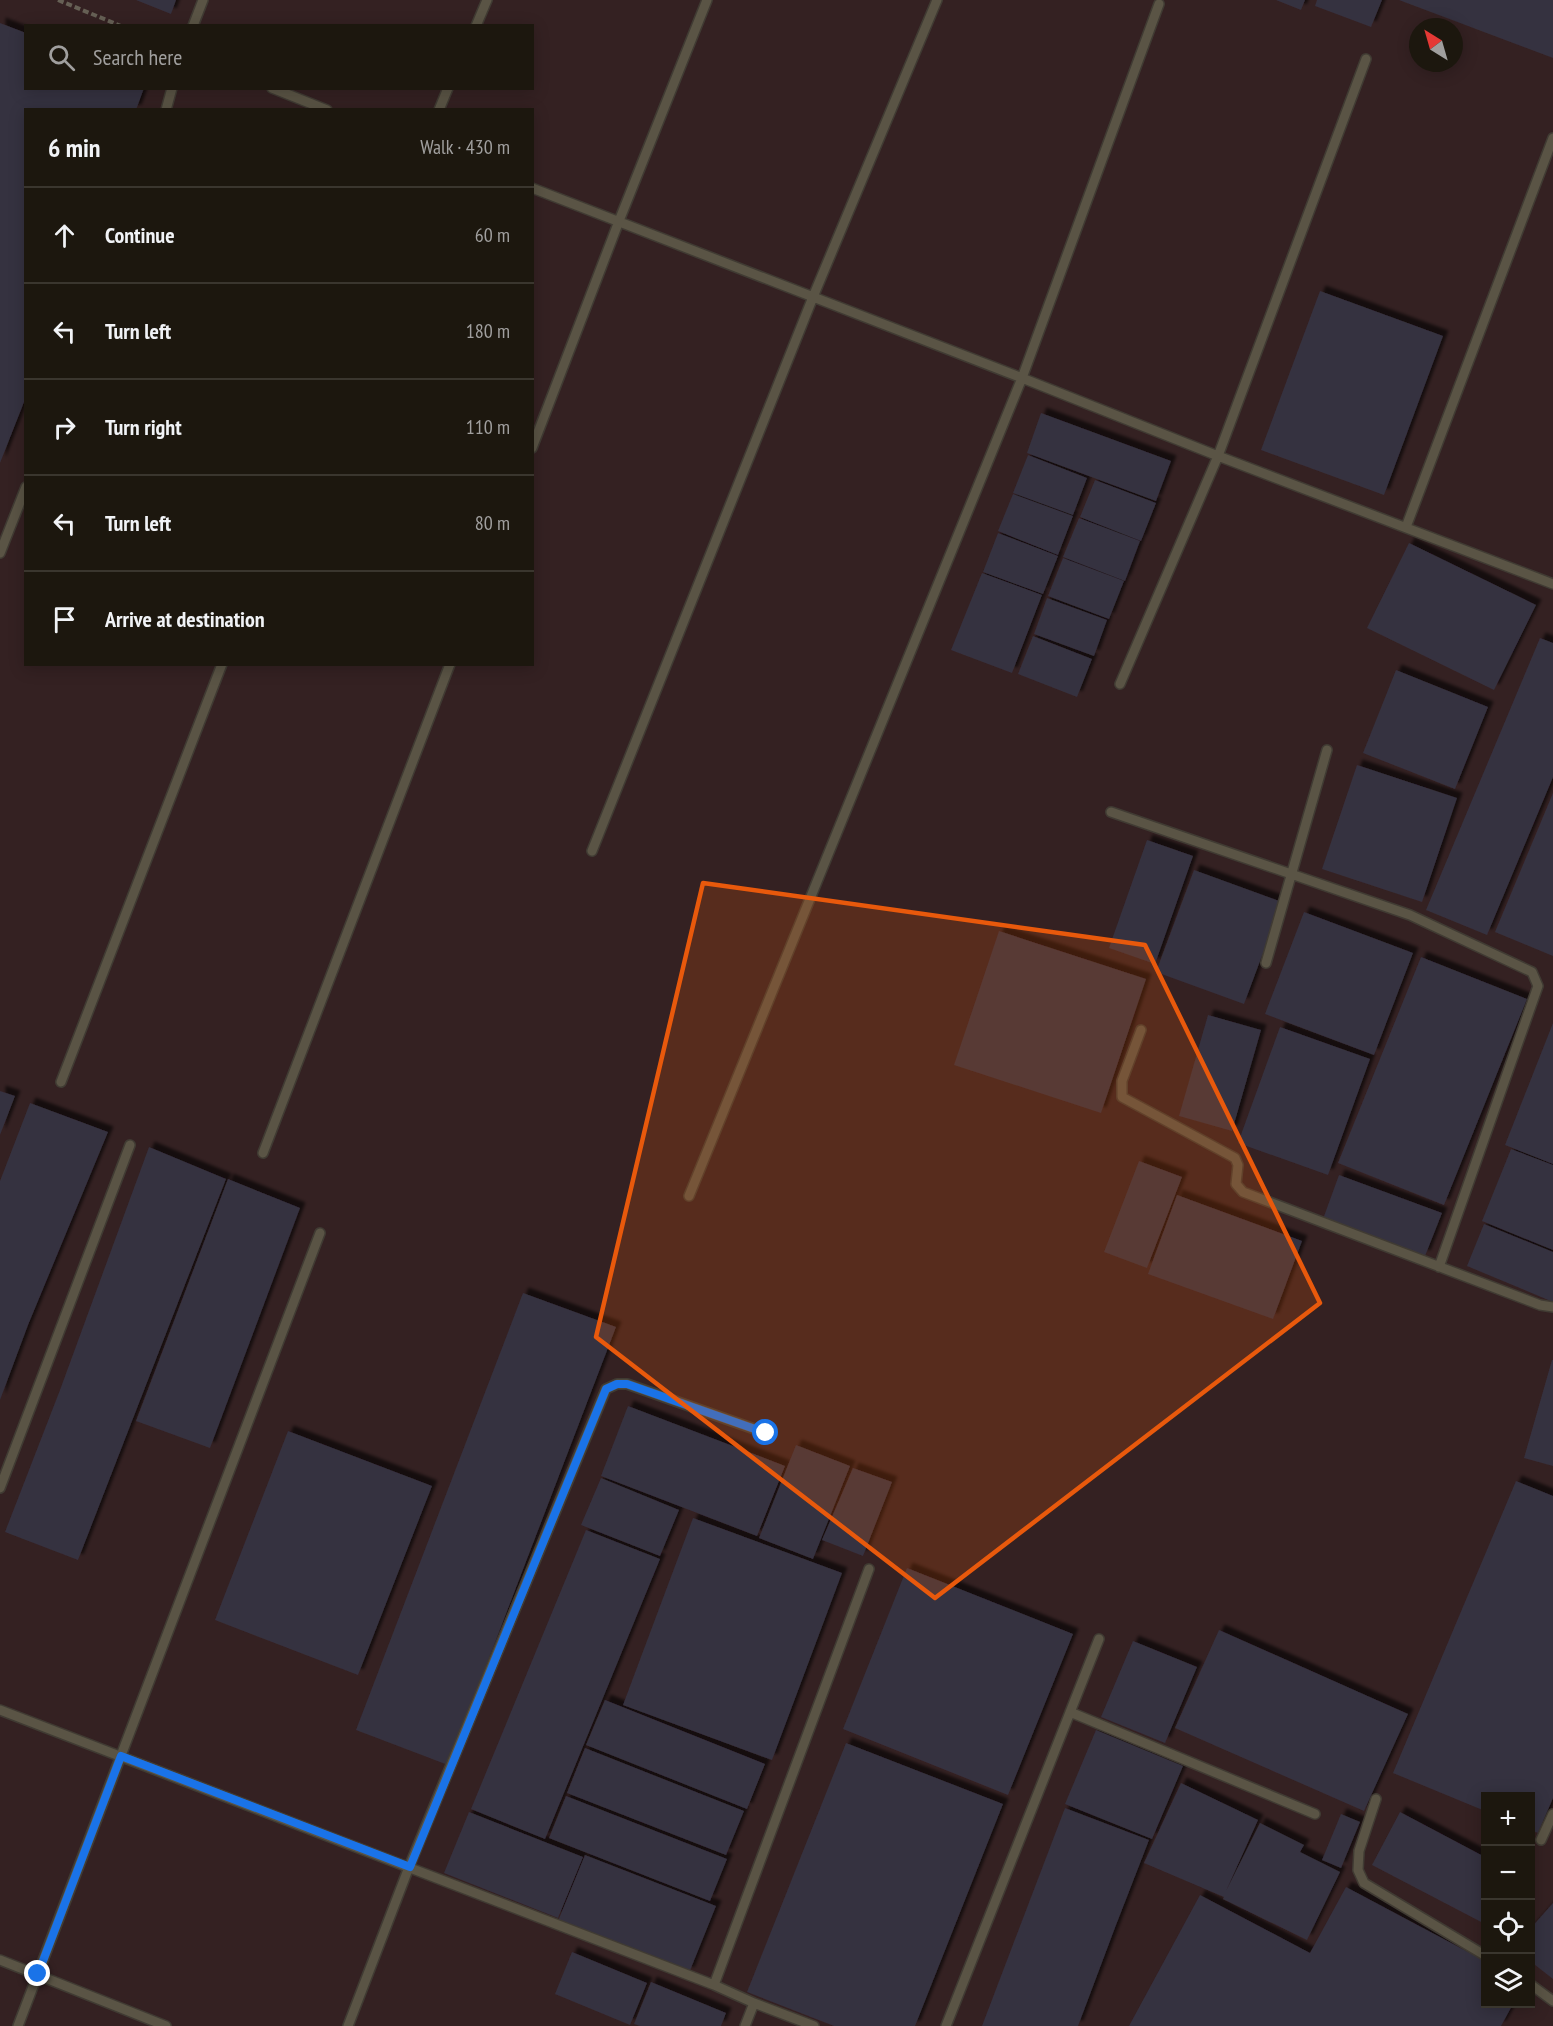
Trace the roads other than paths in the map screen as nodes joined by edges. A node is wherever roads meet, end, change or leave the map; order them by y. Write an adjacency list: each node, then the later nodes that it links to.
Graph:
1 (203, 0): 6 (lane)
2 (487, 0): 7 (lane)
3 (707, 0): 17 (lane)
4 (937, 0): 18 (lane)
5 (1159, 4): 19 (lane)
6 (194, 24)
7 (477, 24)
8 (1366, 59): 21 (lane)
9 (171, 90): 12 (lane)
10 (277, 90): 13 (lane)
11 (447, 90): 14 (lane)
12 (167, 108)
13 (322, 108)
14 (440, 108)
15 (1553, 138): 23 (lane)
16 (534, 189): 17 (lane)
17 (619, 221): 18 (lane); 20 (lane)
18 (813, 297): 19 (lane); 31 (lane)
19 (1022, 378): 21 (lane); 38 (lane)
20 (534, 442)
21 (1218, 456): 23 (lane); 28 (lane)
22 (24, 492): 24 (lane)
23 (1406, 527): 25 (lane)
24 (0, 553)
25 (1553, 584)
26 (221, 666): 35 (lane)
27 (449, 666): 37 (lane)
28 (1120, 684)
29 (1327, 750): 32 (lane)
30 (1111, 812): 32 (lane)
31 (592, 851)
32 (1291, 873): 33 (lane); 40 (lane)
33 (1266, 963)
34 (1141, 1030): 40 (lane)
35 (61, 1082)
36 (130, 1145): 43 (lane)
37 (263, 1153)
38 (689, 1196)
39 (320, 1233): 48 (lane)
40 (1439, 1267): 41 (lane)
41 (1553, 1307)
42 (766, 1433): 53 (lane)
43 (0, 1488)
44 (869, 1569): 57 (lane)
45 (1099, 1638): 47 (lane)
46 (0, 1710): 48 (lane)
47 (1070, 1712): 50 (lane); 66 (lane)
48 (121, 1756): 53 (lane); 56 (lane)
49 (1376, 1799): 54 (lane)
50 (1315, 1814)
51 (1553, 1814): 52 (lane)
52 (1541, 1840)
53 (410, 1867): 57 (lane); 63 (lane)
54 (1482, 1954)
55 (0, 1960): 56 (lane)
56 (38, 1974): 61 (lane); 62 (lane)
57 (714, 1985): 60 (lane)
58 (1535, 1988): 59 (lane)
59 (1553, 2001)
60 (754, 2003): 64 (lane); 65 (lane)
61 (18, 2026)
62 (166, 2026)
63 (348, 2026)
64 (745, 2026)
65 (814, 2026)
66 (946, 2026)

